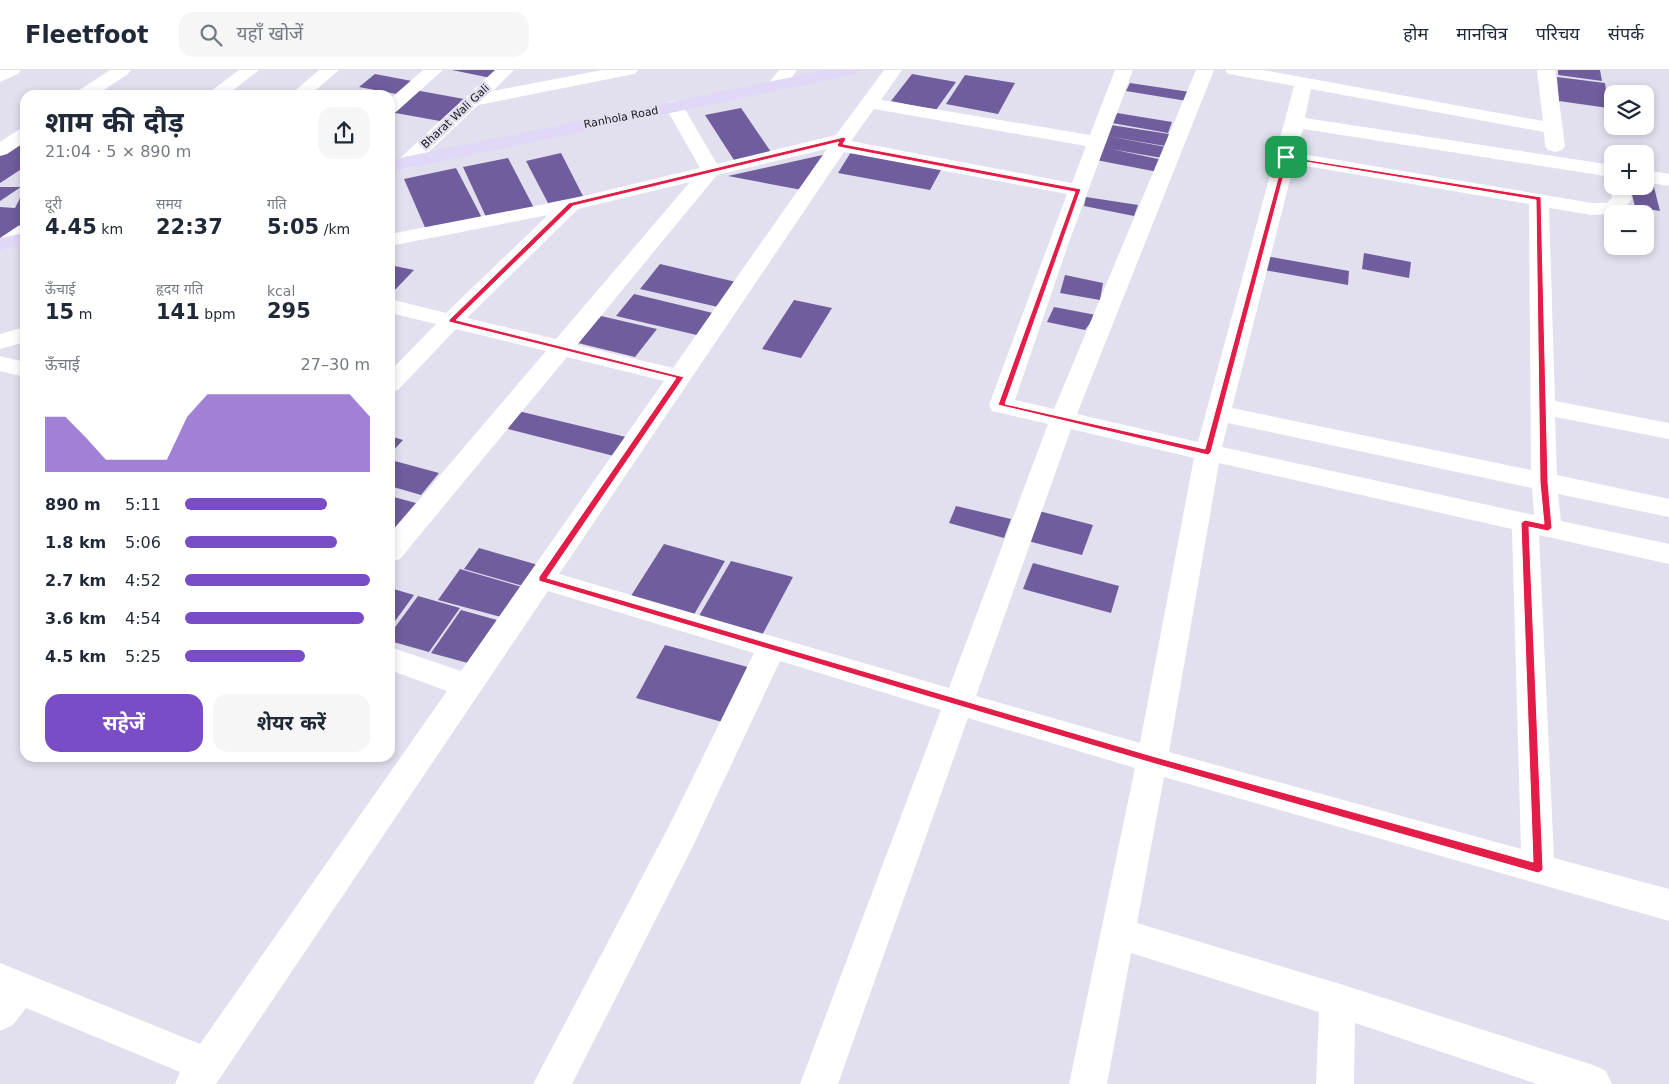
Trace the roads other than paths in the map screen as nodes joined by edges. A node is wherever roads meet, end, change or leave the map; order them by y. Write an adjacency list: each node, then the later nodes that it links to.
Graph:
1 (12, 70): 15 (street)
2 (122, 70): 18 (street)
3 (250, 70): 19 (street)
4 (330, 70): 20 (street)
5 (434, 70): 23 (street)
6 (505, 70): 21 (street, Bharat Wali Gali)
7 (629, 70): 21 (street)
8 (788, 70): 17 (street)
9 (852, 70): 17 (street, Ranhola Road)
10 (893, 70): 22 (street)
11 (1124, 70): 29 (street)
12 (1205, 70): 54 (street)
13 (1234, 70): 16 (street)
14 (1546, 70): 26 (street)
15 (0, 77)
16 (1304, 83): 25 (street); 26 (street)
17 (776, 85): 24 (street, Ranhola Road)
18 (92, 90)
19 (222, 90)
20 (305, 90)
21 (471, 101): 33 (street, Bharat Wali Gali)
22 (869, 103): 28 (street); 29 (street)
23 (395, 104)
24 (674, 106): 33 (street, Ranhola Road); 34 (street)
25 (1296, 122): 31 (street); 32 (street)
26 (1553, 128): 32 (street)
27 (20, 137): 30 (street)
28 (841, 142): 34 (street); 38 (street); 50 (street)
29 (1097, 142): 38 (street)
30 (0, 150)
31 (1286, 157): 40 (street); 53 (street)
32 (1557, 161): 35 (street)
33 (398, 164)
34 (711, 170): 41 (street); 47 (street)
35 (1604, 170)
36 (1654, 178): 37 (street)
37 (1669, 180)
38 (1079, 190): 54 (street)
39 (1621, 195): 40 (street)
40 (1539, 199): 52 (street)
41 (571, 205): 42 (street); 44 (street)
42 (395, 239)
43 (395, 307): 44 (street)
44 (451, 321): 47 (street); 51 (street)
45 (20, 336): 46 (street)
46 (0, 342)
47 (563, 348): 50 (street); 60 (street)
48 (0, 363): 49 (street)
49 (20, 369)
50 (680, 377): 62 (street)
51 (395, 380)
52 (1542, 407): 55 (street); 57 (street)
53 (1218, 413): 56 (street); 57 (street)
54 (1062, 420): 56 (street); 66 (street)
55 (1669, 431)
56 (1208, 452): 59 (street); 67 (street)
57 (1544, 482): 58 (street); 59 (street)
58 (1669, 508)
59 (1536, 525): 61 (street); 68 (street)
60 (395, 546)
61 (1669, 554)
62 (542, 579): 63 (street); 65 (street)
63 (772, 647): 66 (street); 74 (street)
64 (395, 660): 65 (street)
65 (468, 686): 73 (street)
66 (960, 702): 67 (street); 75 (street)
67 (1152, 760): 68 (street); 70 (street)
68 (1538, 868): 69 (street)
69 (1669, 905)
70 (1118, 933): 72 (street); 76 (street)
71 (7, 993): 73 (street)
72 (1337, 1000): 77 (street); 78 (street)
73 (201, 1075)
74 (552, 1084)
75 (819, 1084)
76 (1088, 1084)
77 (1335, 1084)
78 (1593, 1084)

